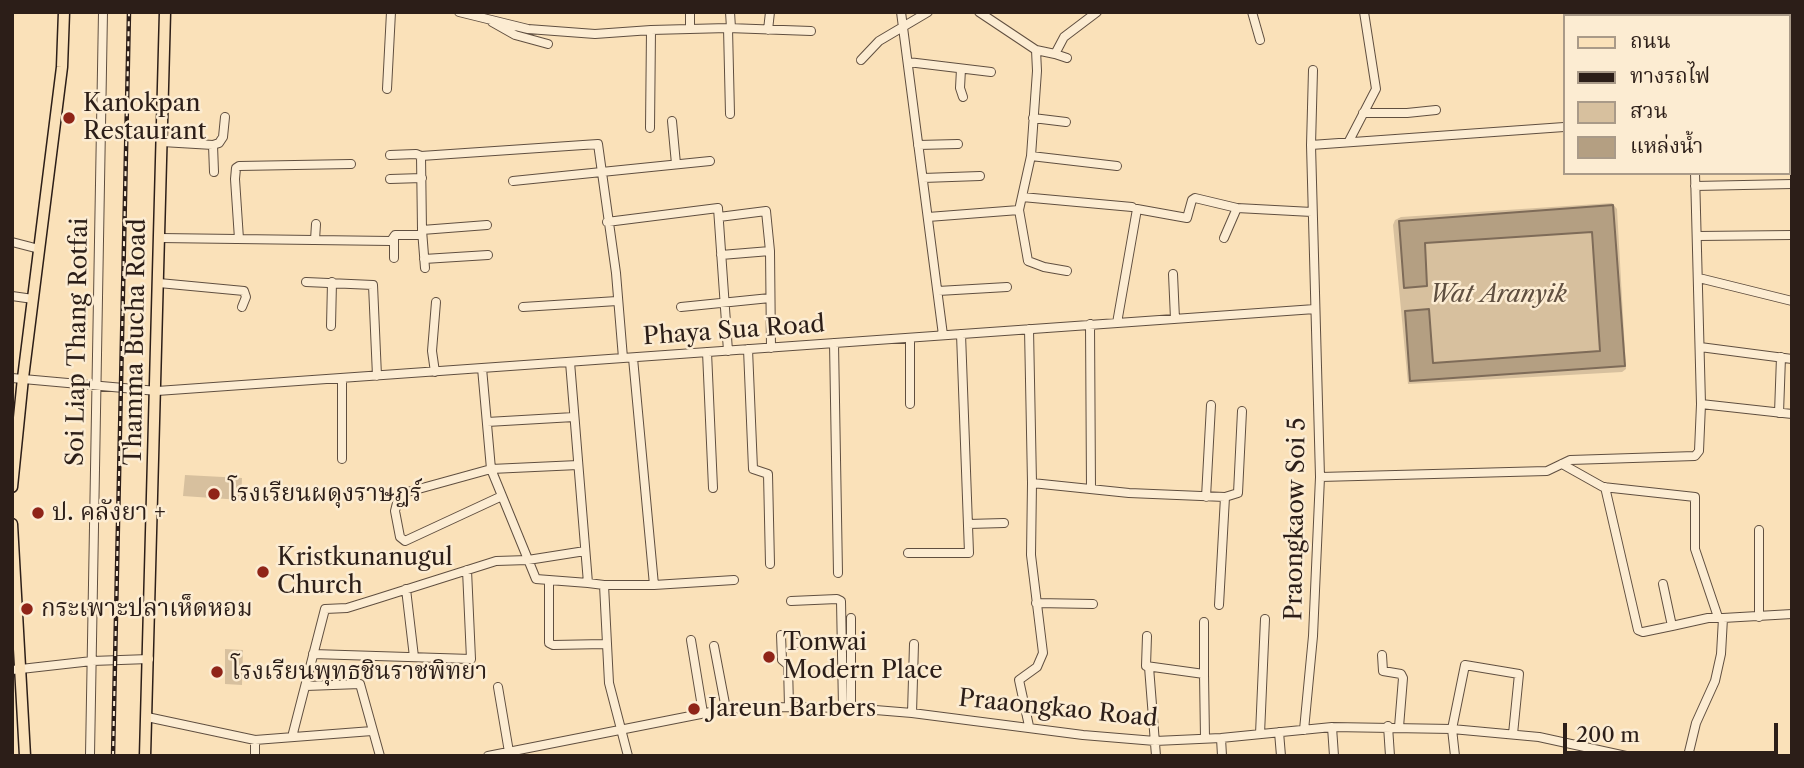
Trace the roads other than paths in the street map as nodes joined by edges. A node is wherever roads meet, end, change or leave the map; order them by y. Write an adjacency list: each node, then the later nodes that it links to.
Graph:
1 (64, 12): 85 (main road)
2 (103, 12): 132 (street, Soi Liap Thang Rotfai)
3 (165, 12): 44 (main road, Thamma Bucha Road)
4 (391, 12): 32 (street)
5 (459, 12): 15 (street)
6 (690, 12): 18 (street)
7 (730, 12): 16 (street)
8 (770, 12): 20 (street)
9 (901, 12): 17 (street)
10 (928, 12): 17 (street)
11 (979, 12): 24 (street)
12 (1097, 12): 25 (street)
13 (1252, 12): 22 (street)
14 (1364, 12): 35 (street)
15 (490, 20): 19 (street); 23 (street)
16 (729, 28): 18 (street); 20 (street); 36 (street)
17 (903, 28): 27 (street); 28 (street)
18 (690, 29): 19 (street)
19 (651, 30): 42 (street)
20 (768, 30): 21 (street)
21 (811, 32)
22 (1260, 40)
23 (548, 44)
24 (1036, 50): 25 (street); 38 (street)
25 (1055, 54): 26 (street)
26 (1067, 58)
27 (860, 60)
28 (908, 62): 29 (street); 47 (street)
29 (961, 69): 31 (street); 33 (street)
30 (1312, 70): 48 (street, Praongkaow Soi 5)
31 (990, 72)
32 (387, 89)
33 (962, 97)
34 (1436, 110): 35 (street)
35 (1363, 113): 43 (street)
36 (730, 114)
37 (225, 117): 46 (street)
38 (1033, 118): 40 (street); 51 (street)
39 (672, 121): 54 (street)
40 (1066, 122)
41 (1562, 127): 43 (street)
42 (650, 128)
43 (1349, 141): 48 (street)
44 (162, 142): 46 (street); 80 (main road, Thamma Bucha Road)
45 (958, 144): 47 (street)
46 (213, 145): 56 (street)
47 (918, 145): 61 (street)
48 (1311, 145): 70 (street, Praongkaow Soi 5)
49 (390, 155): 50 (street)
50 (421, 156): 57 (street); 60 (street)
51 (1031, 156): 55 (street); 66 (street)
52 (710, 161): 54 (street)
53 (351, 164): 82 (street)
54 (677, 164): 57 (street)
55 (1117, 166)
56 (214, 172)
57 (601, 172): 63 (street); 73 (street)
58 (1695, 175): 65 (street)
59 (980, 176): 61 (street)
60 (422, 177): 62 (street); 76 (street)
61 (923, 178): 72 (street)
62 (390, 179)
63 (513, 181)
64 (1792, 184): 65 (street)
65 (1695, 187): 78 (street)
66 (1022, 197): 67 (street); 69 (street)
67 (1132, 207)
68 (1237, 208): 70 (street); 79 (street); 110 (street)
69 (1019, 210): 72 (street); 90 (street)
70 (1312, 212): 108 (street, Praongkaow Soi 5)
71 (719, 217): 73 (street); 86 (street); 88 (street)
72 (928, 217): 97 (street)
73 (607, 222): 101 (street)
74 (316, 224): 83 (street)
75 (487, 225): 76 (street)
76 (422, 232): 81 (street); 87 (street)
77 (1792, 235): 78 (street)
78 (1698, 236): 92 (street)
79 (1224, 237)
80 (160, 238): 82 (street); 95 (main road, Thamma Bucha Road)
81 (394, 238): 83 (street); 89 (street)
82 (239, 239): 83 (street)
83 (315, 240)
84 (12, 242): 85 (street)
85 (39, 249): 100 (main road)
86 (770, 251): 88 (street); 99 (street)
87 (488, 255)
88 (721, 255): 104 (street)
89 (394, 258)
90 (1067, 271)
91 (1173, 274): 109 (street)
92 (1699, 278): 102 (street); 118 (street)
93 (306, 282): 94 (street)
94 (332, 282): 112 (street); 129 (street)
95 (159, 283): 105 (street); 133 (main road, Thamma Bucha Road)
96 (1007, 287): 97 (street)
97 (938, 291): 115 (street)
98 (12, 296): 100 (street)
99 (770, 298): 104 (street); 119 (street)
100 (33, 299): 130 (main road)
101 (617, 301): 106 (street); 124 (street)
102 (1792, 301)
103 (436, 302): 128 (street)
104 (725, 303): 107 (street); 121 (street)
105 (242, 307)
106 (523, 307)
107 (681, 307)
108 (1315, 309): 109 (street, Phaya Sua Road); 146 (street, Praongkaow Soi 5)
109 (1175, 319): 110 (street, Phaya Sua Road)
110 (1117, 323): 111 (street, Phaya Sua Road)
111 (1090, 324): 113 (street, Phaya Sua Road); 151 (street)
112 (331, 326)
113 (1029, 329): 114 (street, Phaya Sua Road); 147 (street)
114 (961, 334): 115 (street, Phaya Sua Road); 157 (street)
115 (943, 335): 116 (street, Phaya Sua Road)
116 (910, 338): 117 (street, Phaya Sua Road); 134 (street)
117 (834, 343): 119 (street, Phaya Sua Road); 164 (street)
118 (1700, 346): 123 (street); 135 (street)
119 (771, 348): 120 (street, Phaya Sua Road)
120 (748, 349): 121 (street, Phaya Sua Road); 162 (street)
121 (728, 351): 122 (street, Phaya Sua Road)
122 (707, 352): 124 (street, Phaya Sua Road); 150 (street)
123 (1781, 357): 125 (street); 138 (street)
124 (628, 358): 126 (street, Phaya Sua Road); 170 (street)
125 (1792, 359)
126 (570, 362): 127 (street, Phaya Sua Road); 140 (street)
127 (482, 368): 128 (street, Phaya Sua Road); 141 (street)
128 (435, 372): 129 (street, Phaya Sua Road)
129 (377, 376): 131 (street, Phaya Sua Road)
130 (18, 378): 132 (street, Phaya Sua Road); 148 (main road)
131 (342, 378): 133 (street, Phaya Sua Road); 142 (street)
132 (96, 386): 133 (street, Phaya Sua Road); 195 (street, Soi Liap Thang Rotfai)
133 (156, 391): 194 (main road, Thamma Bucha Road)
134 (910, 404)
135 (1701, 404): 138 (street); 143 (street)
136 (1211, 405): 153 (street)
137 (1242, 411): 154 (street)
138 (1779, 413): 139 (street)
139 (1792, 414)
140 (575, 417): 141 (street); 144 (street)
141 (486, 422): 145 (street)
142 (342, 459)
143 (1562, 464): 146 (street); 149 (street)
144 (578, 465): 145 (street); 159 (street)
145 (491, 469): 152 (street); 152 (street)
146 (1320, 477): 213 (street, Praongkaow Soi 5)
147 (1032, 483): 151 (street); 173 (street)
148 (12, 487)
149 (1605, 487): 177 (street); 182 (street)
150 (713, 488)
151 (1091, 489): 153 (street)
152 (502, 496): 161 (street)
153 (1206, 496): 154 (street)
154 (1225, 498): 175 (street)
155 (1004, 523): 157 (street)
156 (12, 524): 197 (main road)
157 (968, 524): 160 (street)
158 (1759, 530): 178 (street)
159 (585, 551): 161 (street); 167 (street)
160 (908, 553)
161 (528, 559): 163 (street); 165 (street)
162 (770, 564)
163 (467, 570): 171 (street); 193 (street)
164 (838, 573)
165 (549, 580): 167 (street); 188 (street)
166 (734, 580): 170 (street)
167 (588, 583): 169 (street)
168 (1663, 584): 182 (street)
169 (604, 585): 170 (street); 188 (street)
170 (654, 585)
171 (405, 589): 191 (street); 193 (street)
172 (790, 600): 186 (street)
173 (1036, 603): 174 (street); 207 (street)
174 (1093, 604)
175 (1219, 605)
176 (1792, 614): 178 (street)
177 (1721, 617): 178 (street); 182 (street); 239 (street)
178 (1759, 617)
179 (851, 618): 202 (street)
180 (1265, 619): 216 (street)
181 (1204, 622): 198 (street)
182 (1672, 626)
183 (780, 635): 201 (street)
184 (1147, 636): 196 (street)
185 (691, 640): 204 (street)
186 (843, 642): 187 (street); 202 (street)
187 (795, 643)
188 (605, 644): 212 (street)
189 (914, 645): 205 (street)
190 (715, 646): 203 (street)
191 (313, 654): 193 (street); 199 (street)
192 (1382, 655): 210 (street)
193 (414, 657)
194 (149, 659): 195 (street); 206 (main road, Thamma Bucha Road)
195 (92, 661): 197 (street); 226 (street, Soi Liap Thang Rotfai)
196 (1149, 667): 198 (street); 222 (street)
197 (16, 670): 225 (main road)
198 (1204, 674): 219 (street)
199 (306, 686): 214 (street); 218 (street)
200 (498, 687): 223 (street)
201 (789, 707): 202 (street, Praaongkao Road); 203 (street, Praaongkao Road)
202 (847, 708): 205 (street, Praaongkao Road)
203 (726, 709): 204 (street, Praaongkao Road)
204 (703, 713): 212 (street, Praaongkao Road)
205 (912, 713): 207 (street, Praaongkao Road)
206 (147, 717): 221 (street); 227 (main road, Thamma Bucha Road)
207 (1029, 726): 222 (street, Praaongkao Road)
208 (1388, 726): 209 (street, Praaongkao Road); 210 (street, Praaongkao Road); 236 (street)
209 (1332, 727): 213 (street, Praaongkao Road); 235 (street)
210 (1399, 727): 211 (street, Praaongkao Road)
211 (1452, 729): 217 (street, Praaongkao Road); 217 (street); 237 (street)
212 (620, 730): 223 (street, Praaongkao Road); 231 (street)
213 (1304, 730): 215 (street, Praaongkao Road)
214 (372, 731): 218 (street); 229 (street)
215 (1279, 732): 216 (street, Praaongkao Road); 234 (street)
216 (1260, 734): 220 (street, Praaongkao Road)
217 (1513, 734): 224 (street, Praaongkao Road)
218 (292, 737): 221 (street)
219 (1205, 738): 220 (street, Praaongkao Road); 222 (street, Praaongkao Road)
220 (1221, 738): 233 (street)
221 (255, 740): 228 (street)
222 (1156, 741): 232 (street)
223 (509, 752): 230 (street, Praaongkao Road)
224 (1607, 753): 238 (street, Praaongkao Road)
225 (25, 756)
226 (90, 756)
227 (145, 756)
228 (255, 756)
229 (380, 756)
230 (488, 756)
231 (628, 756)
232 (1156, 756)
233 (1222, 756)
234 (1281, 756)
235 (1334, 756)
236 (1390, 756)
237 (1455, 756)
238 (1626, 756)
239 (1688, 756)

